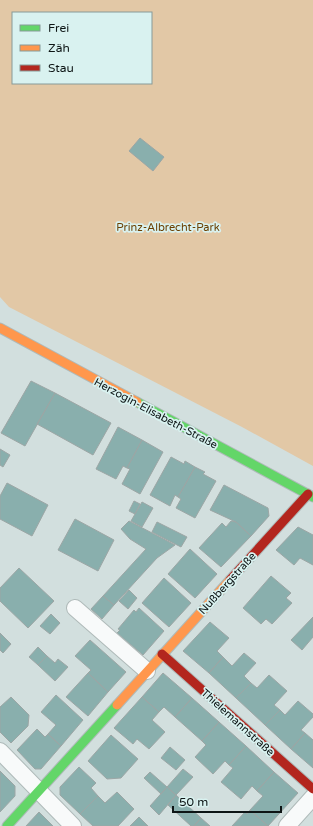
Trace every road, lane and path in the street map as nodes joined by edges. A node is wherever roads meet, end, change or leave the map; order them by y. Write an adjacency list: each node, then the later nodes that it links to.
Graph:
1 (0, 328): 2 (street, Herzogin-Elisabeth-Straße)
2 (310, 496): 4 (street, Nußbergstraße)
3 (75, 608): 5 (street)
4 (162, 654): 5 (street, Nußbergstraße); 7 (street, Thielemannstraße)
5 (147, 671): 8 (street, Nußbergstraße)
6 (0, 751): 8 (street)
7 (313, 789)
8 (39, 791): 10 (street, Nußbergstraße); 11 (street)
9 (313, 797): 12 (street)
10 (7, 826)
11 (73, 826)
12 (287, 826)

